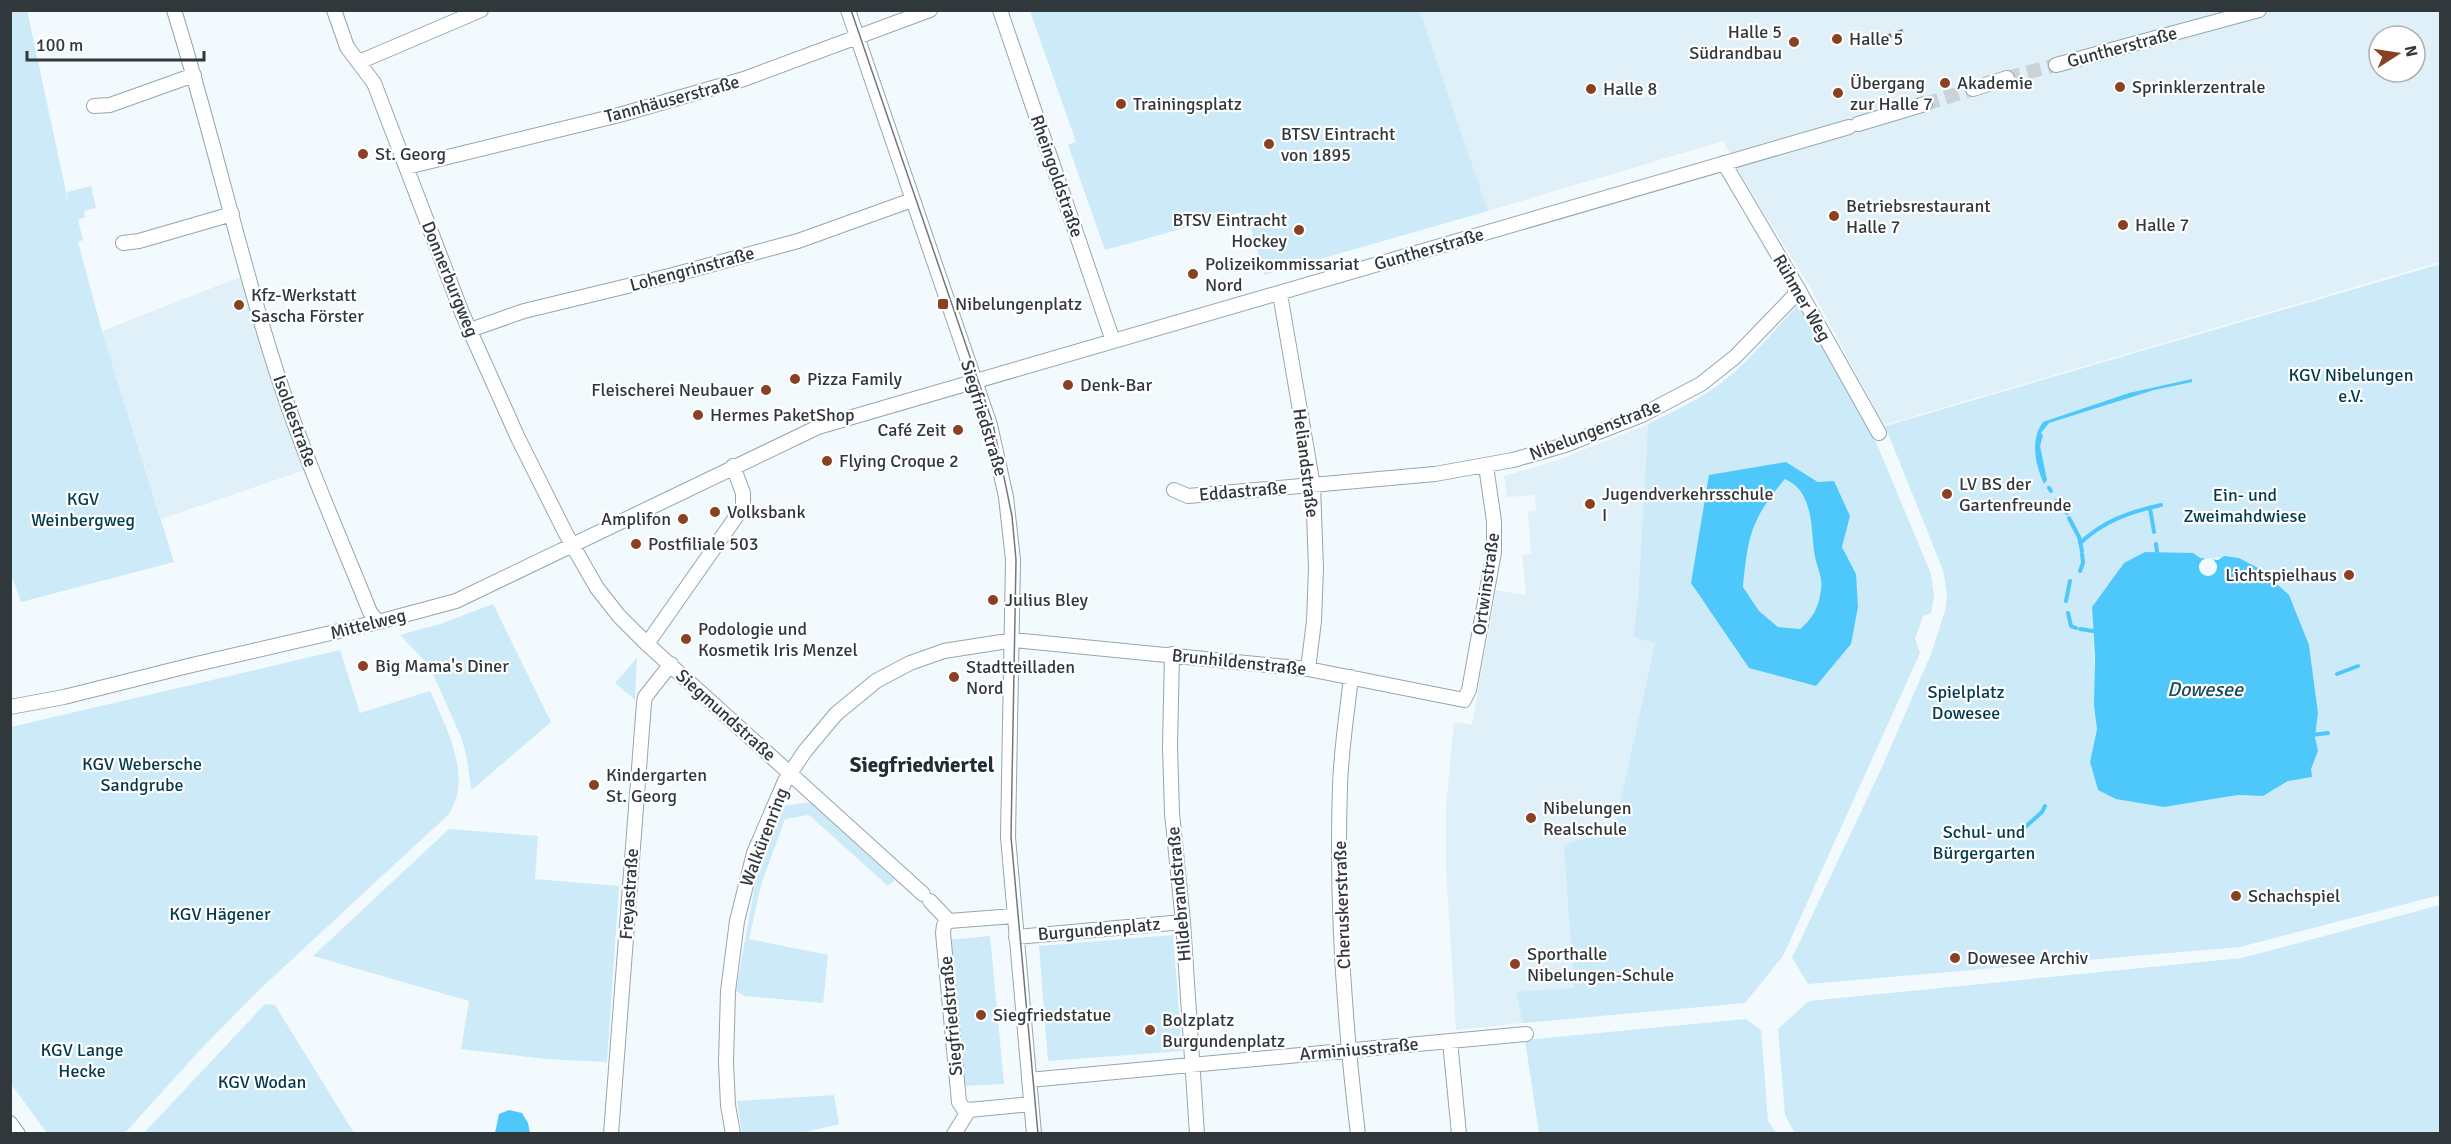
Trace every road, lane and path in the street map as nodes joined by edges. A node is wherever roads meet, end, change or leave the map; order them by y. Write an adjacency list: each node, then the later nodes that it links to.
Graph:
1 (174, 10): 11 (street, Isoldestraße)
2 (334, 10): 9 (street, Donnerburgweg)
3 (481, 10): 9 (street)
4 (848, 10): 8 (street, Siegfriedstraße)
5 (930, 10): 8 (street, Tannhäuserstraße)
6 (1000, 10): 24 (street, Rheingoldstraße)
7 (2259, 10): 10 (street, Guntherstraße)
8 (858, 38): 17 (street, Tannhäuserstraße); 18 (street, Siegfriedstraße)
9 (359, 62): 17 (street, Donnerburgweg)
10 (2056, 65)
11 (194, 75): 15 (street); 19 (street, Isoldestraße)
12 (2007, 78): 13 (street)
13 (1973, 89)
14 (1925, 104): 16 (street, Guntherstraße)
15 (94, 106)
16 (1724, 163): 21 (street, Rühmer Weg); 22 (street, Guntherstraße)
17 (407, 167): 23 (street, Donnerburgweg)
18 (912, 200): 23 (street, Lohengrinstraße); 25 (street, Siegfriedstraße)
19 (231, 214): 20 (street); 32 (street, Isoldestraße)
20 (123, 243)
21 (1797, 287): 26 (street, Rühmer Weg); 28 (street, Nibelungenstraße)
22 (1280, 294): 24 (street, Guntherstraße); 29 (street, Heliandstraße)
23 (470, 330): 31 (street, Donnerburgweg)
24 (1113, 341): 25 (street, Guntherstraße)
25 (976, 382): 27 (street); 33 (street, Siegfriedstraße)
26 (1879, 433)
27 (733, 466): 31 (street, Mittelweg); 34 (street)
28 (1486, 466): 29 (street, Nibelungenstraße); 39 (street, Ortwinstraße)
29 (1313, 486): 30 (street, Eddastraße); 37 (street, Heliandstraße)
30 (1174, 490)
31 (572, 545): 32 (street, Mittelweg); 34 (street, Siegmundstraße)
32 (378, 622): 40 (street, Mittelweg)
33 (1011, 640): 35 (street, Brunhildenstraße); 41 (street, Walkürenring); 42 (street, Siegfriedstraße)
34 (647, 644): 36 (street, Siegmundstraße)
35 (1172, 654): 37 (street, Brunhildenstraße); 44 (street, Hildebrandstraße)
36 (671, 664): 41 (street, Siegmundstraße); 55 (street, Freyastraße)
37 (1308, 669): 38 (street, Brunhildenstraße)
38 (1351, 677): 39 (street, Brunhildenstraße); 48 (street, Cheruskerstraße)
39 (1464, 700)
40 (10, 706)
41 (790, 772): 43 (street, Siegmundstraße); 56 (street, Walkürenring)
42 (1014, 916): 43 (street); 45 (street, Siegfriedstraße)
43 (949, 921): 52 (street, Siegfriedstraße)
44 (1183, 922): 45 (street, Burgundenplatz); 49 (street, Hildebrandstraße)
45 (1016, 937): 50 (street, Siegfriedstraße)
46 (1526, 1034): 47 (street, Arminiusstraße)
47 (1450, 1041): 48 (street, Arminiusstraße); 61 (street)
48 (1350, 1050): 49 (street, Arminiusstraße); 60 (street, Cheruskerstraße)
49 (1192, 1065): 50 (street); 59 (street, Hildebrandstraße)
50 (1029, 1080): 51 (street, Siegfriedstraße)
51 (1031, 1104): 52 (street); 58 (street, Siegfriedstraße)
52 (969, 1110): 57 (street)
53 (10, 1124): 54 (street)
54 (18, 1134)
55 (611, 1134)
56 (733, 1134)
57 (954, 1134)
58 (1034, 1134)
59 (1197, 1134)
60 (1358, 1134)
61 (1459, 1134)

